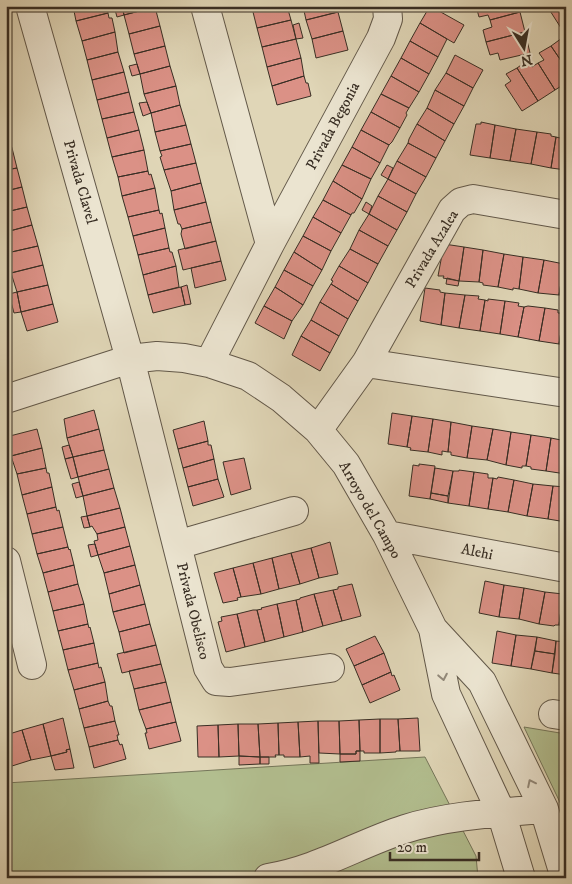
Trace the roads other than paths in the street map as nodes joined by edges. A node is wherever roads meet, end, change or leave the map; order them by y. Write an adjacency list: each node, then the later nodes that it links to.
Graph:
1 (30, 6): 6 (street, Privada Clavel)
2 (205, 6): 5 (street)
3 (387, 6): 5 (street, Privada Begonia)
4 (566, 215): 8 (street, Privada Azalea)
5 (270, 244): 7 (street, Privada Begonia)
6 (130, 359): 7 (street, Arroyo del Campo); 10 (street, Arroyo del Campo); 14 (street, Privada Obelisco)
7 (209, 363): 11 (street, Arroyo del Campo)
8 (366, 363): 9 (street); 11 (street, Privada Azalea)
9 (566, 392)
10 (6, 399)
11 (318, 430): 13 (street, Arroyo del Campo)
12 (294, 511): 14 (street, Privada Obelisco)
13 (388, 535): 16 (street, Alehi); 17 (street, Arroyo del Campo)
14 (177, 545): 19 (street, Privada Obelisco)
15 (6, 561): 18 (street)
16 (566, 568)
17 (434, 629): 20 (street, Arroyo del Campo, one-way to 17); 21 (street, Arroyo del Campo, one-way to 21)
18 (32, 665)
19 (330, 668)
20 (544, 809): 21 (street); 24 (street, Arroyo del Campo)
21 (500, 812): 22 (street); 23 (street, Arroyo del Campo)
22 (268, 878)
23 (521, 878)
24 (565, 878)

